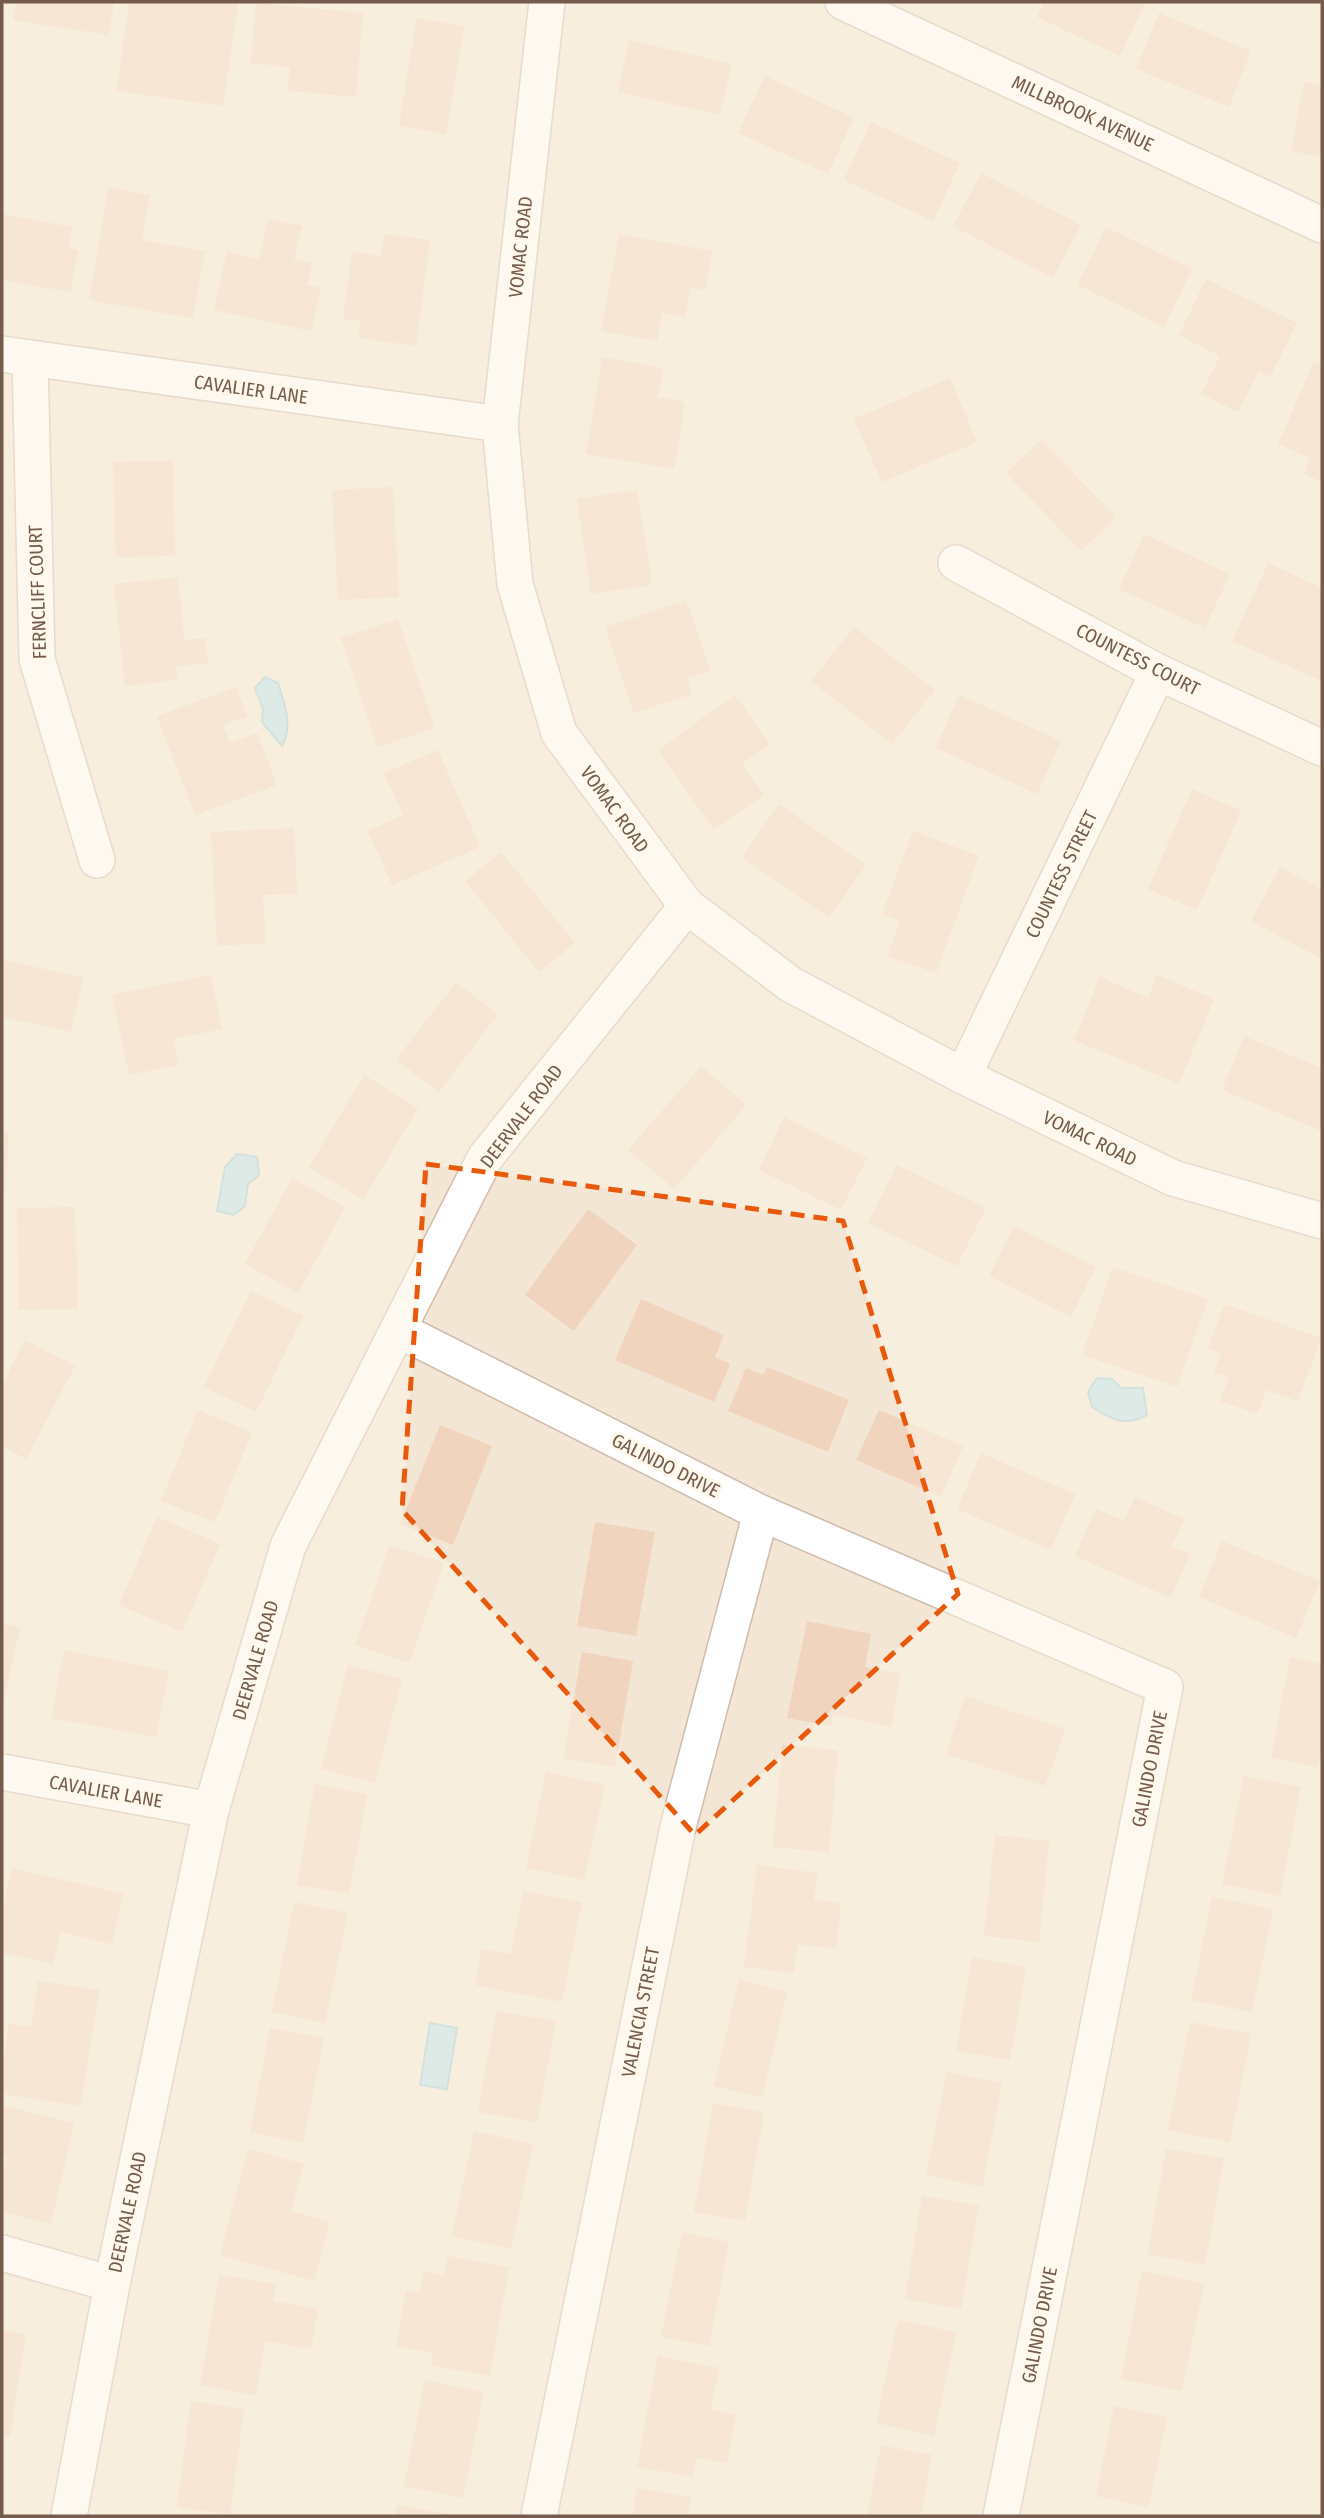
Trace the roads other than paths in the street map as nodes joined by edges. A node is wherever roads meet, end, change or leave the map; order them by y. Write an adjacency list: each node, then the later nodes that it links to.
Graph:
1 (547, 2): 5 (street, VOMAC ROAD)
2 (843, 2): 3 (street, MILLBROOK AVENUE)
3 (1322, 225)
4 (16, 356): 5 (street, CAVALIER LANE); 9 (street, FERNCLIFF COURT)
5 (500, 424): 10 (street, VOMAC ROAD)
6 (956, 563): 7 (street, COUNTESS COURT)
7 (1158, 672): 8 (street, COUNTESS COURT); 11 (street, COUNTESS STREET)
8 (1322, 748)
9 (97, 860)
10 (687, 906): 11 (street, VOMAC ROAD); 13 (street, DEERVALE ROAD)
11 (963, 1076): 12 (street, VOMAC ROAD)
12 (1322, 1221)
13 (399, 1330): 14 (street, GALINDO DRIVE); 16 (street, DEERVALE ROAD)
14 (761, 1513): 20 (street, VALENCIA STREET); 21 (street, GALINDO DRIVE)
15 (2, 1772): 16 (street, CAVALIER LANE)
16 (211, 1810): 18 (street, DEERVALE ROAD)
17 (2, 2253): 18 (street)
18 (112, 2284): 19 (street, DEERVALE ROAD)
19 (69, 2516)
20 (540, 2516)
21 (1001, 2516)

